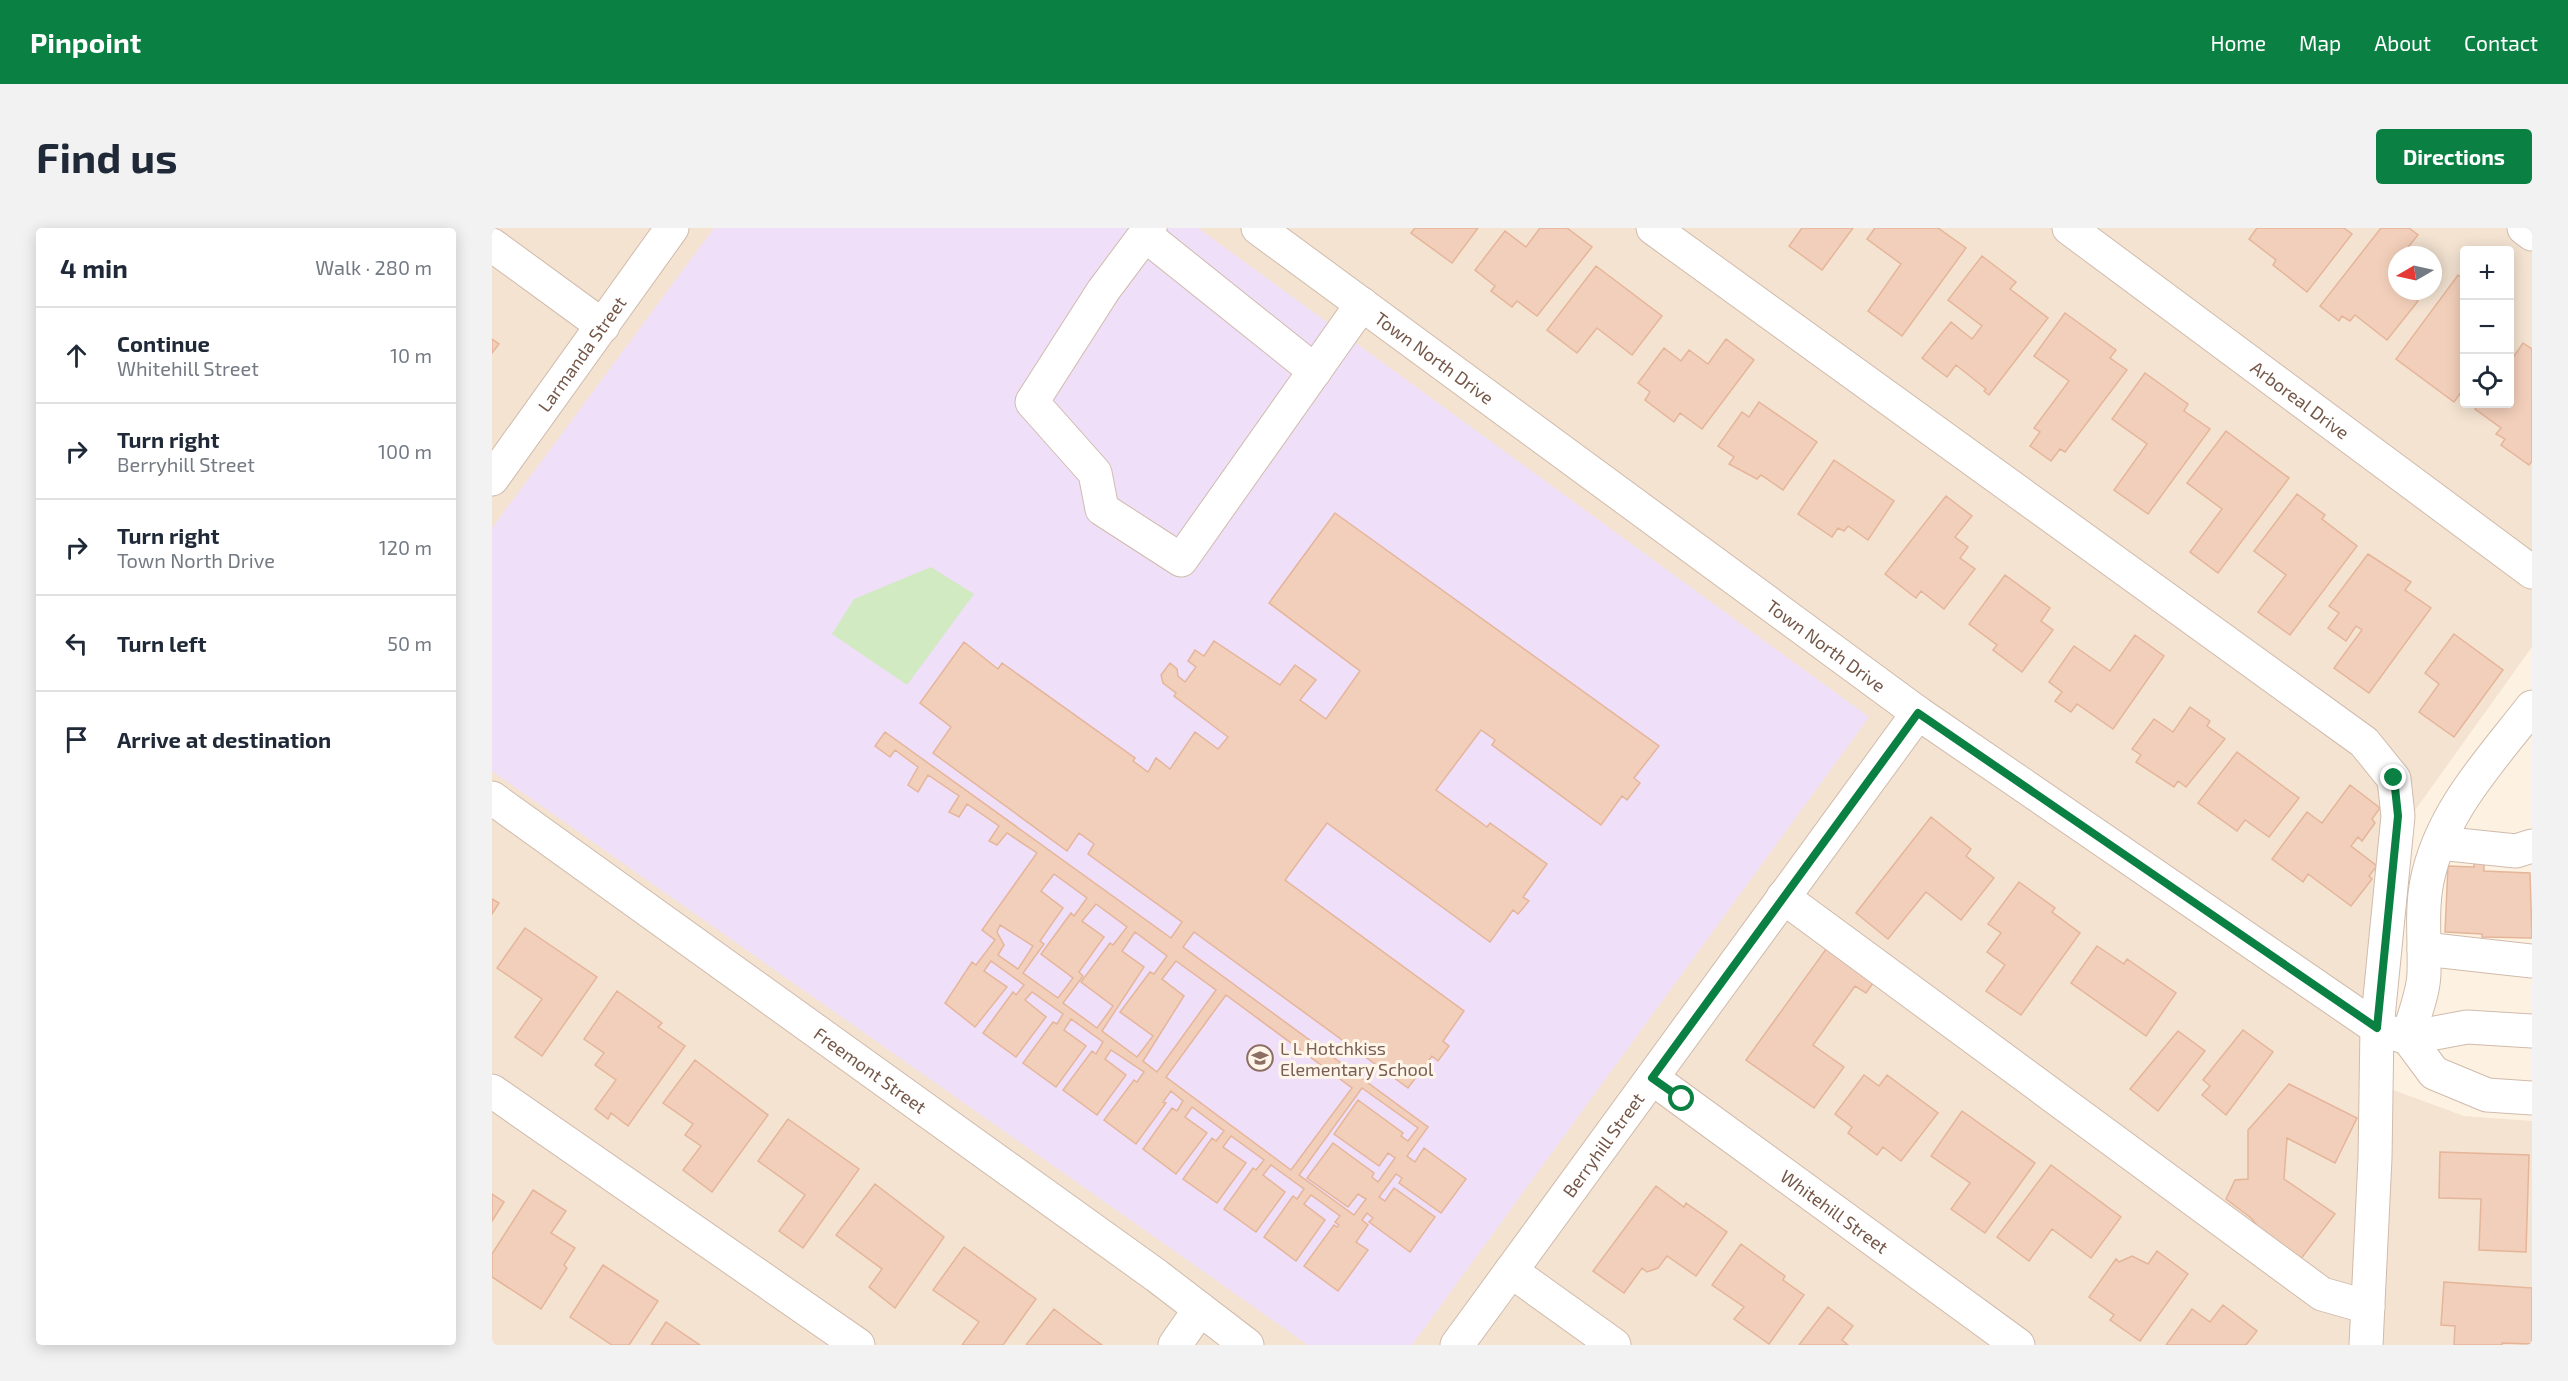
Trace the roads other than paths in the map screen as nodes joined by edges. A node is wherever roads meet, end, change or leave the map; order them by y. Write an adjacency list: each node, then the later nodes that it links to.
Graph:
1 (672, 228): 10 (street, Larmanda Street)
2 (1258, 228): 9 (street, Town North Drive)
3 (1653, 228): 22 (street)
4 (2069, 228): 13 (street, Arboreal Drive)
5 (2524, 228): 7 (street)
6 (1148, 231): 11 (street); 11 (street)
7 (2532, 234)
8 (492, 245): 10 (street)
9 (1362, 304): 11 (street); 15 (street, Town North Drive)
10 (603, 326): 12 (street, Larmanda Street)
11 (1315, 371)
12 (492, 479)
13 (2532, 572)
14 (2532, 707): 17 (street)
15 (1918, 713): 19 (street, Berryhill Street); 22 (street, Town North Drive)
16 (492, 798): 30 (street, Freemont Street)
17 (2439, 843): 18 (street); 20 (street)
18 (2532, 846)
19 (1783, 897): 25 (street, Berryhill Street); 29 (street)
20 (2424, 949): 21 (street); 24 (street)
21 (2532, 961)
22 (2377, 1028): 24 (street, Town North Drive); 29 (street)
23 (2532, 1031): 24 (street, Town North Drive)
24 (2408, 1038): 27 (street)
25 (1652, 1078): 28 (street, Berryhill Street); 36 (street, Whitehill Street)
26 (492, 1091): 31 (street)
27 (2532, 1098)
28 (1511, 1271): 34 (street, Berryhill Street); 35 (street)
29 (2368, 1307): 37 (street)
30 (1200, 1309): 32 (street); 33 (street, Freemont Street)
31 (858, 1345)
32 (1175, 1345)
33 (1247, 1345)
34 (1457, 1345)
35 (1614, 1345)
36 (2018, 1345)
37 (2366, 1345)

